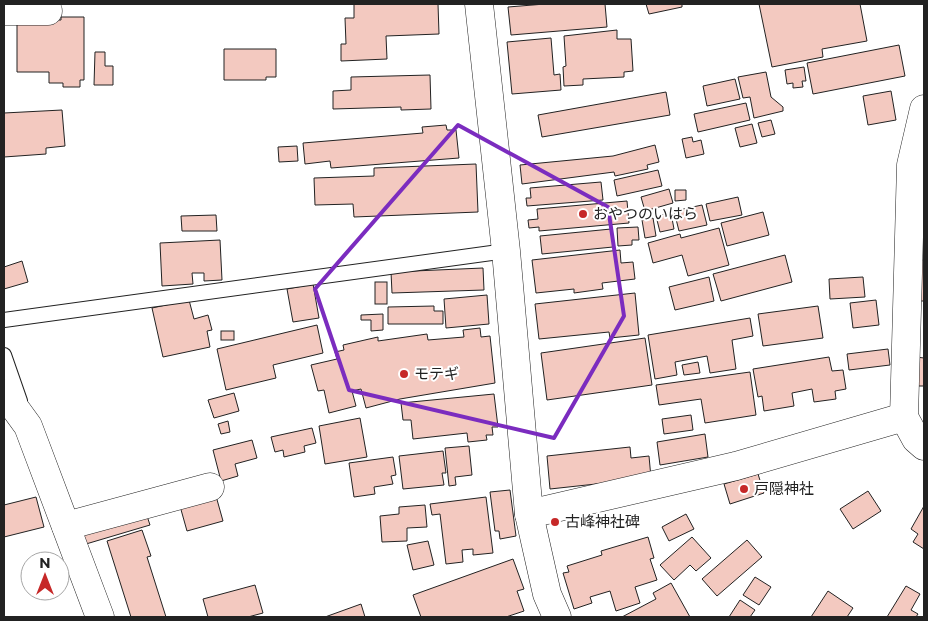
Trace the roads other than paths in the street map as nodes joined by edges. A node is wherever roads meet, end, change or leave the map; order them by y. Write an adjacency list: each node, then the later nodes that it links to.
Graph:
1 (479, 4): 5 (street)
2 (48, 10): 3 (street)
3 (4, 11)
4 (924, 109): 9 (street)
5 (506, 251): 6 (lane); 13 (street)
6 (4, 320)
7 (4, 355): 10 (lane)
8 (4, 393): 10 (street)
9 (904, 417): 11 (street); 13 (street)
10 (28, 426): 14 (street)
11 (924, 446)
12 (210, 487): 14 (street)
13 (529, 514): 16 (street)
14 (66, 526): 15 (street)
15 (100, 617)
16 (557, 617)

